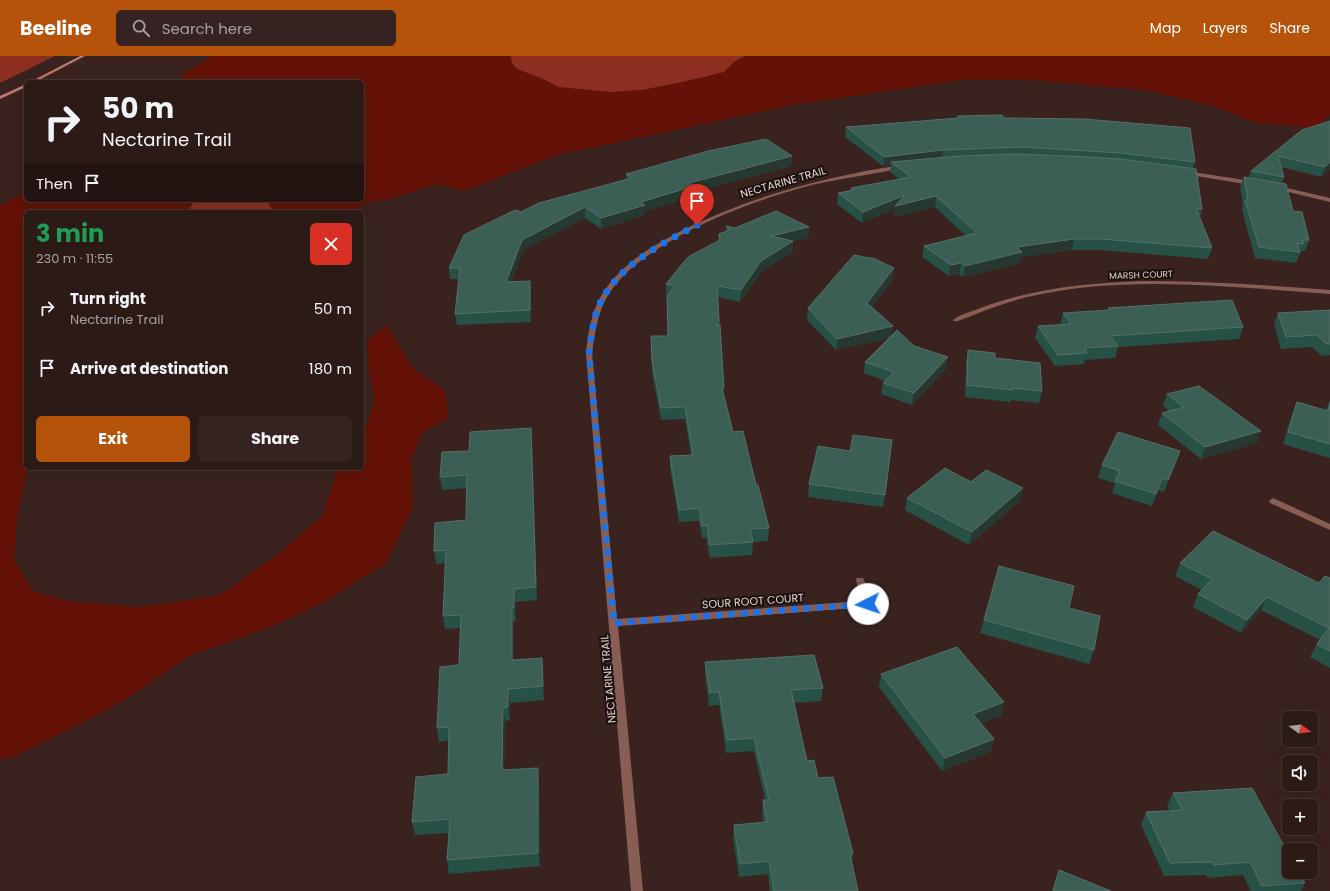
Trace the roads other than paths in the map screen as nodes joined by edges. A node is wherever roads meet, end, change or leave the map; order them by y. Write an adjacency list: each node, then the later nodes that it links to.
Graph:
1 (83, 56): 2 (main road)
2 (36, 80)
3 (24, 86): 4 (main road)
4 (0, 98)
5 (910, 166): 15 (street, NECTARINE TRAIL)
6 (1182, 172): 7 (street)
7 (1255, 184)
8 (1270, 187): 9 (street)
9 (1330, 200)
10 (1330, 292): 11 (street, MARSH COURT)
11 (956, 320)
12 (1273, 501): 13 (street)
13 (1330, 527)
14 (860, 580): 15 (street, SOUR ROOT COURT)
15 (614, 623): 16 (street, NECTARINE TRAIL)
16 (637, 891)

